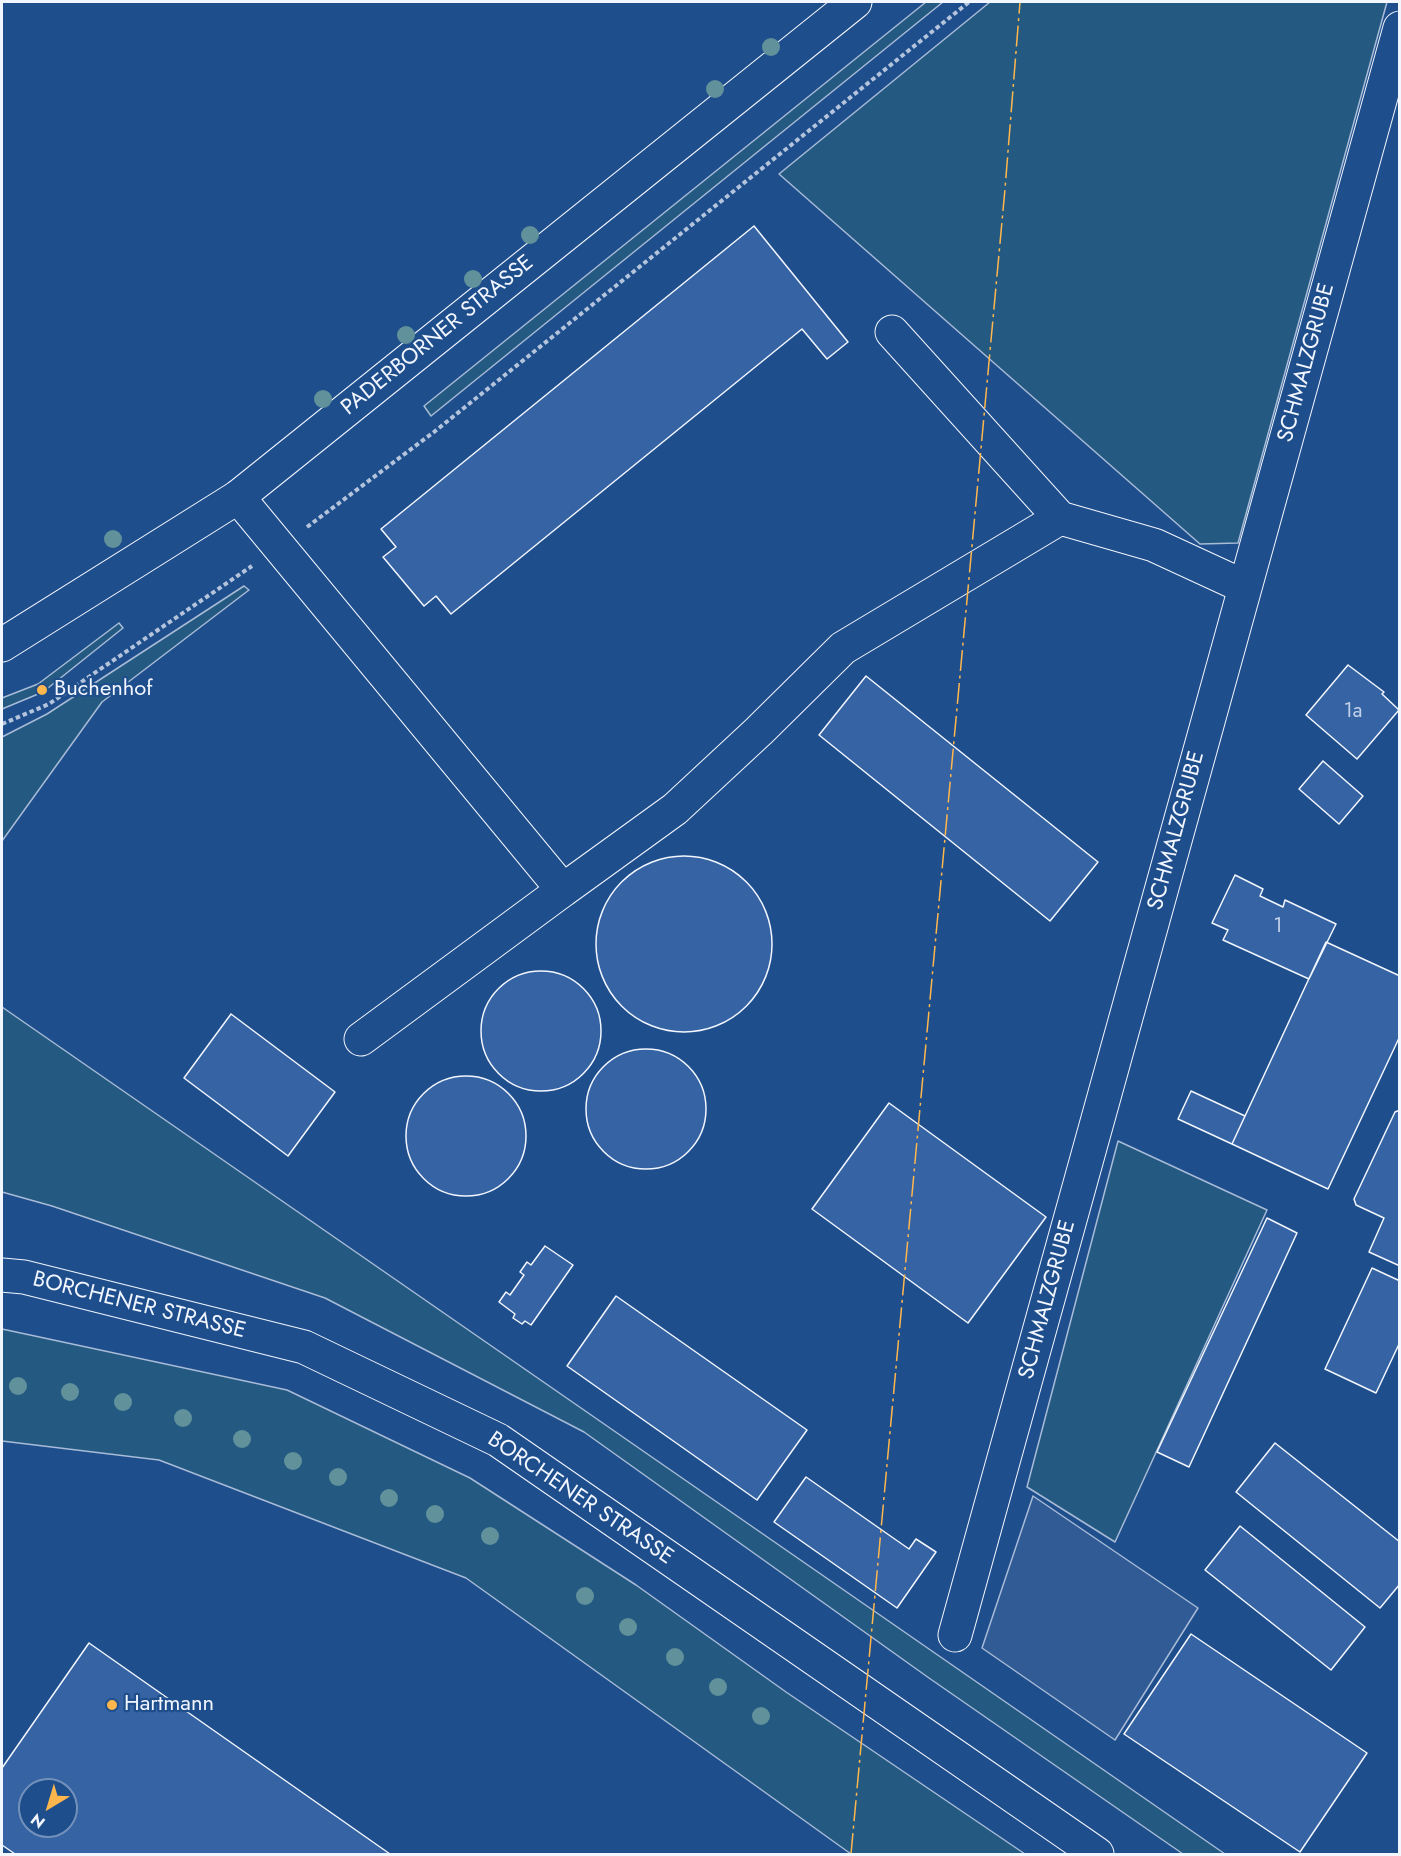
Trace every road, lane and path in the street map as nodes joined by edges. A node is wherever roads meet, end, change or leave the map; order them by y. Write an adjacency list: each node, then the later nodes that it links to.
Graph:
1 (855, 2): 5 (main road, PADERBORNER STRASSE)
2 (969, 2): 7 (path)
3 (1400, 28): 8 (main road, SCHMALZGRUBE)
4 (892, 332): 6 (main road)
5 (238, 497): 7 (main road); 9 (main road, PADERBORNER STRASSE)
6 (1059, 518): 8 (main road); 11 (main road)
7 (280, 548): 10 (path); 11 (main road)
8 (1245, 587): 14 (main road, SCHMALZGRUBE)
9 (4, 640)
10 (2, 724)
11 (563, 890): 12 (main road)
12 (361, 1039)
13 (9, 1273): 15 (main road, BORCHENER STRASSE)
14 (955, 1635)
15 (1097, 1854)

